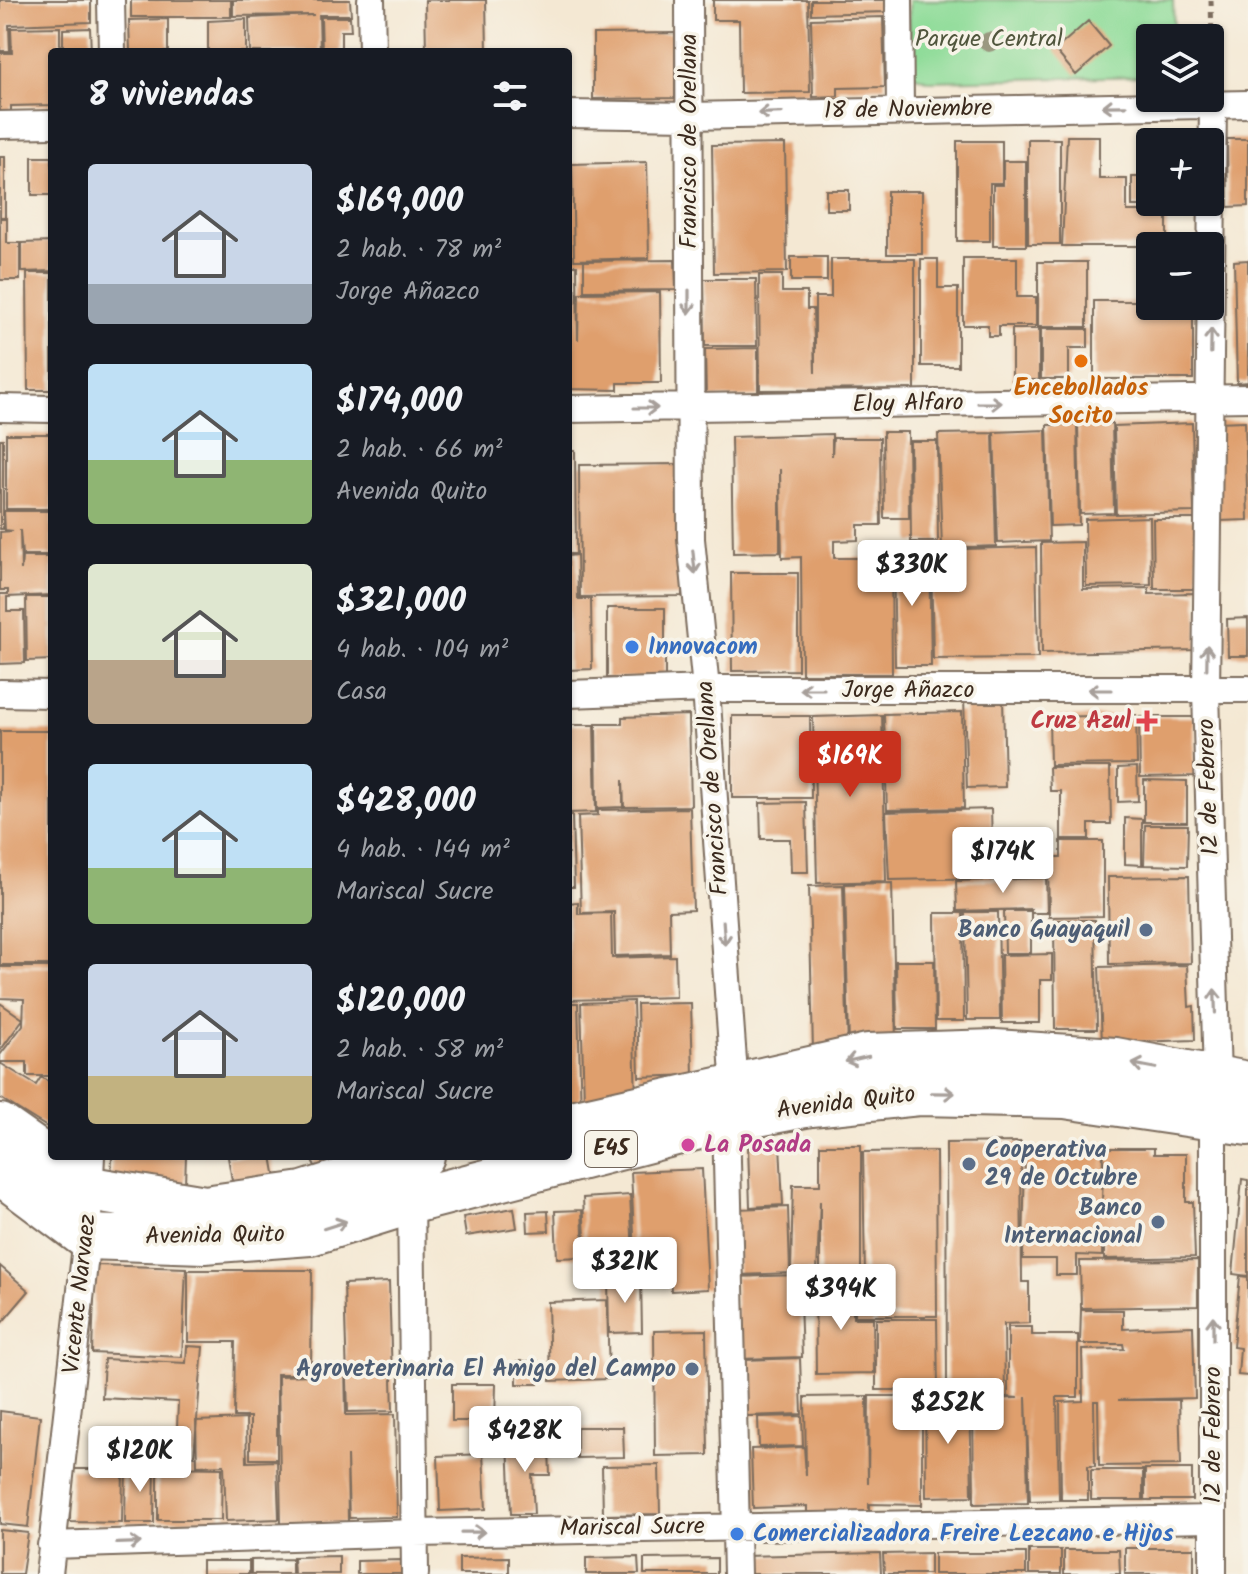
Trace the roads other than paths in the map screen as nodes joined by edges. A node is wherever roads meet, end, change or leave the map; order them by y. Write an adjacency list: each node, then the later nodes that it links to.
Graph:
1 (111, 0): 5 (street)
2 (371, 0): 6 (street)
3 (689, 0): 13 (street, Francisco de Orellana)
4 (899, 0): 10 (street)
5 (112, 48)
6 (372, 48)
7 (1224, 104): 8 (street, 18 de Noviembre)
8 (1248, 104)
9 (1136, 105): 10 (street, 18 de Noviembre, one-way to 10)
10 (900, 110): 13 (street, 18 de Noviembre, one-way to 13)
11 (1213, 112): 17 (street, 12 de Febrero, one-way to 11)
12 (572, 114): 13 (street, 18 de Noviembre)
13 (689, 116): 19 (street, Francisco de Orellana, one-way to 19)
14 (48, 124): 15 (street)
15 (0, 125)
16 (1248, 398): 17 (street, Eloy Alfaro)
17 (1210, 399): 19 (street, Eloy Alfaro, one-way to 17); 24 (street, 12 de Febrero, one-way to 17)
18 (0, 408): 20 (street)
19 (689, 408): 21 (street, Eloy Alfaro, one-way to 19); 22 (street, Francisco de Orellana, one-way to 22)
20 (48, 409)
21 (572, 409)
22 (706, 689): 24 (street, Jorge Añazco, one-way to 22); 27 (street, Jorge Añazco); 29 (street, Francisco de Orellana, one-way to 29)
23 (1248, 689): 24 (street, Jorge Añazco)
24 (1206, 691): 28 (street, 12 de Febrero, one-way to 24)
25 (0, 693): 26 (street)
26 (48, 694)
27 (572, 694)
28 (1231, 1101): 29 (highway, Avenida Quito / E45); 40 (street, 12 de Febrero, one-way to 28)
29 (730, 1104): 30 (highway, Avenida Quito / E45); 32 (highway, Avenida Quito / E45); 41 (street, Francisco de Orellana)
30 (572, 1124)
31 (0, 1126): 33 (highway, Avenida Quito / E45)
32 (572, 1136)
33 (48, 1151)
34 (66, 1160): 38 (highway, Avenida Quito / E45)
35 (453, 1160): 36 (highway, Avenida Quito / E45)
36 (413, 1168): 38 (highway, Avenida Quito / E45); 39 (highway, Avenida Quito / E45, one-way to 36); 42 (street)
37 (0, 1172): 39 (highway)
38 (91, 1173): 39 (street, Vicente Narvaez)
39 (87, 1237): 43 (street, Vicente Narvaez)
40 (1213, 1519): 41 (street, Mariscal Sucre); 47 (street, 12 de Febrero)
41 (735, 1526): 42 (street, Mariscal Sucre, one-way to 41); 46 (street, Francisco de Orellana)
42 (414, 1533): 43 (street, Mariscal Sucre, one-way to 42); 45 (street)
43 (51, 1545): 44 (street, Vicente Narvaez)
44 (49, 1574)
45 (415, 1574)
46 (737, 1574)
47 (1213, 1574)

